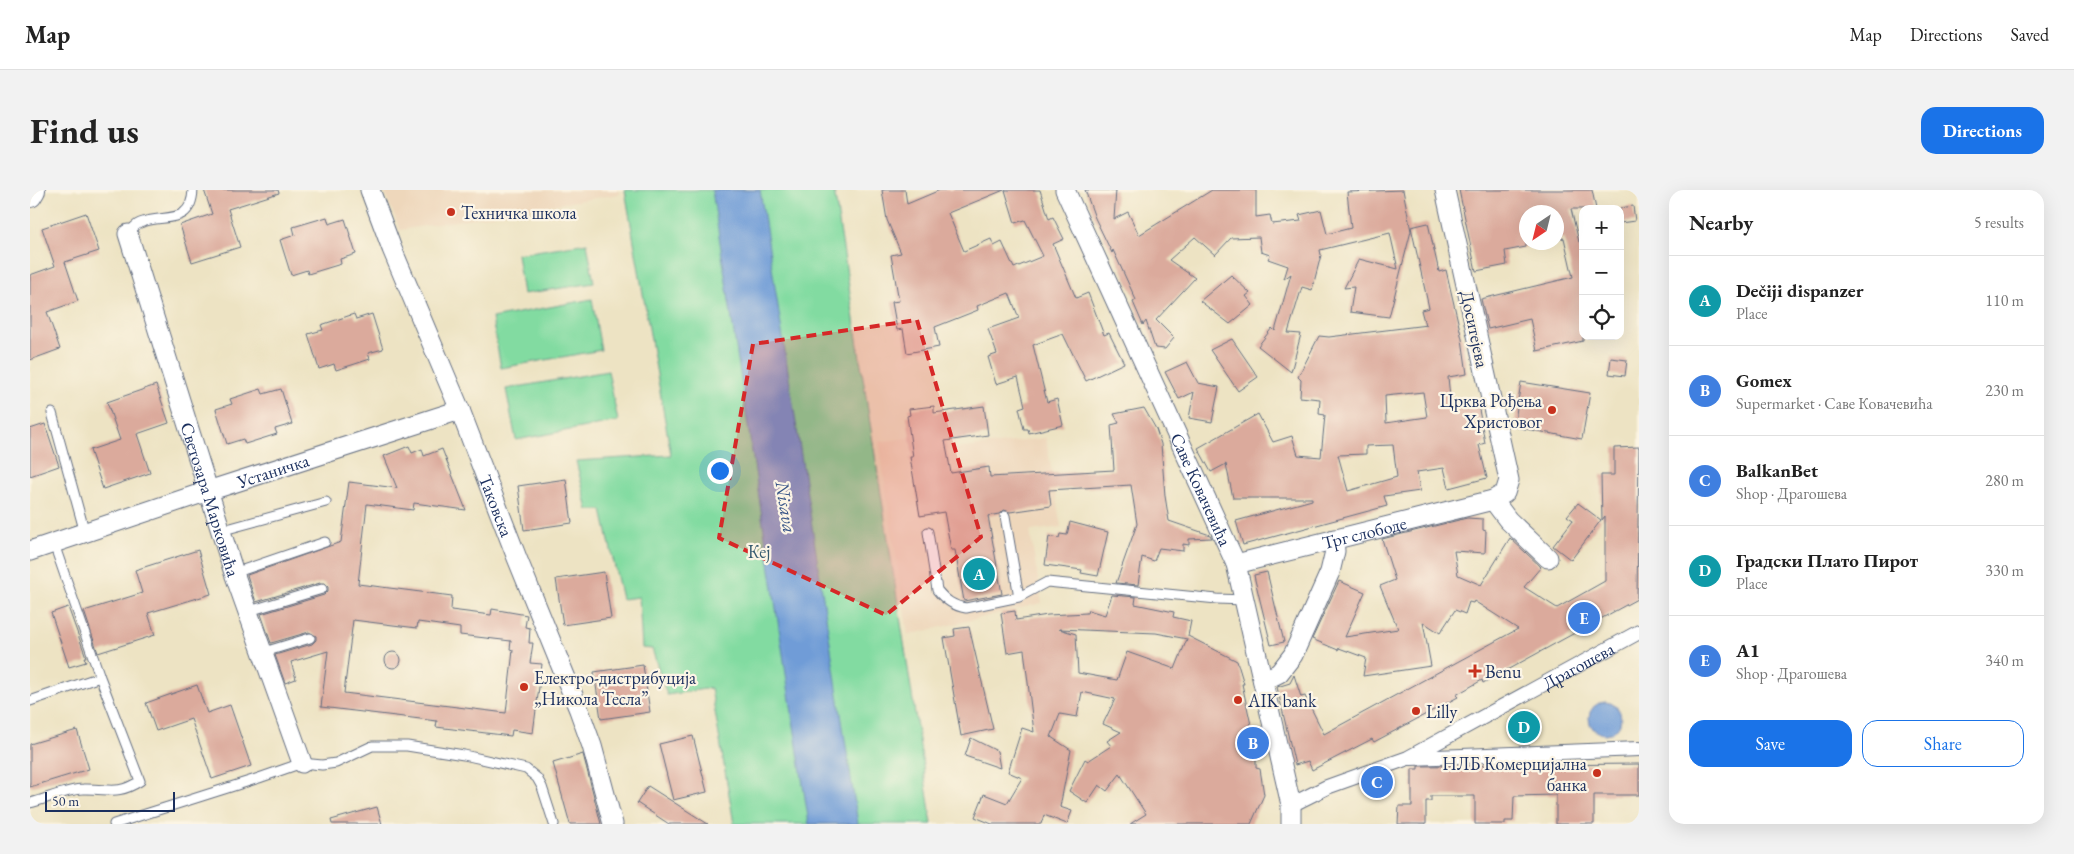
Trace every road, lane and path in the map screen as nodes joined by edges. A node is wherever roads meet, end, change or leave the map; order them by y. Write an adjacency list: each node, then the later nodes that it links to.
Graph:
1 (33, 190): 6 (street)
2 (193, 190): 7 (lane)
3 (370, 190): 8 (street, Таковска)
4 (1065, 190): 22 (street, Саве Ковачевића)
5 (1444, 190): 11 (street, Доситејева)
6 (30, 194)
7 (128, 234): 10 (street, Светозара Марковића)
8 (460, 410): 10 (street, Устаничка); 41 (street, Таковска)
9 (52, 413): 16 (lane)
10 (208, 492): 14 (street, Светозара Марковића); 16 (street, Устаничка)
11 (1493, 500): 17 (street, Трг слободе); 21 (street)
12 (326, 502): 14 (lane)
13 (1005, 516): 25 (lane)
14 (220, 531): 23 (street, Светозара Марковића)
15 (928, 532): 25 (lane)
16 (85, 533): 19 (street, Устаничка)
17 (1334, 539): 22 (street, Трг слободе); 32 (street)
18 (325, 542): 23 (lane)
19 (54, 544): 20 (street, Устаничка); 31 (lane)
20 (30, 552)
21 (1548, 558)
22 (1236, 564): 26 (street, Саве Ковачевића)
23 (234, 573): 27 (street, Светозара Марковића)
24 (322, 589): 27 (lane)
25 (1019, 597): 26 (lane)
26 (1245, 600): 32 (street, Саве Ковачевића)
27 (246, 612): 30 (street, Светозара Марковића)
28 (1639, 632): 35 (street, Драгошева)
29 (310, 638): 30 (lane)
30 (261, 653): 36 (street, Светозара Марковића)
31 (100, 677): 33 (lane); 37 (lane)
32 (1263, 681): 38 (street, Саве Ковачевића)
33 (30, 701)
34 (1639, 749): 35 (street)
35 (1408, 758): 38 (street, Драгошева)
36 (302, 763): 39 (lane); 40 (lane)
37 (30, 803)
38 (1291, 805): 42 (street)
39 (114, 824)
40 (554, 824)
41 (613, 824)
42 (1291, 824)

